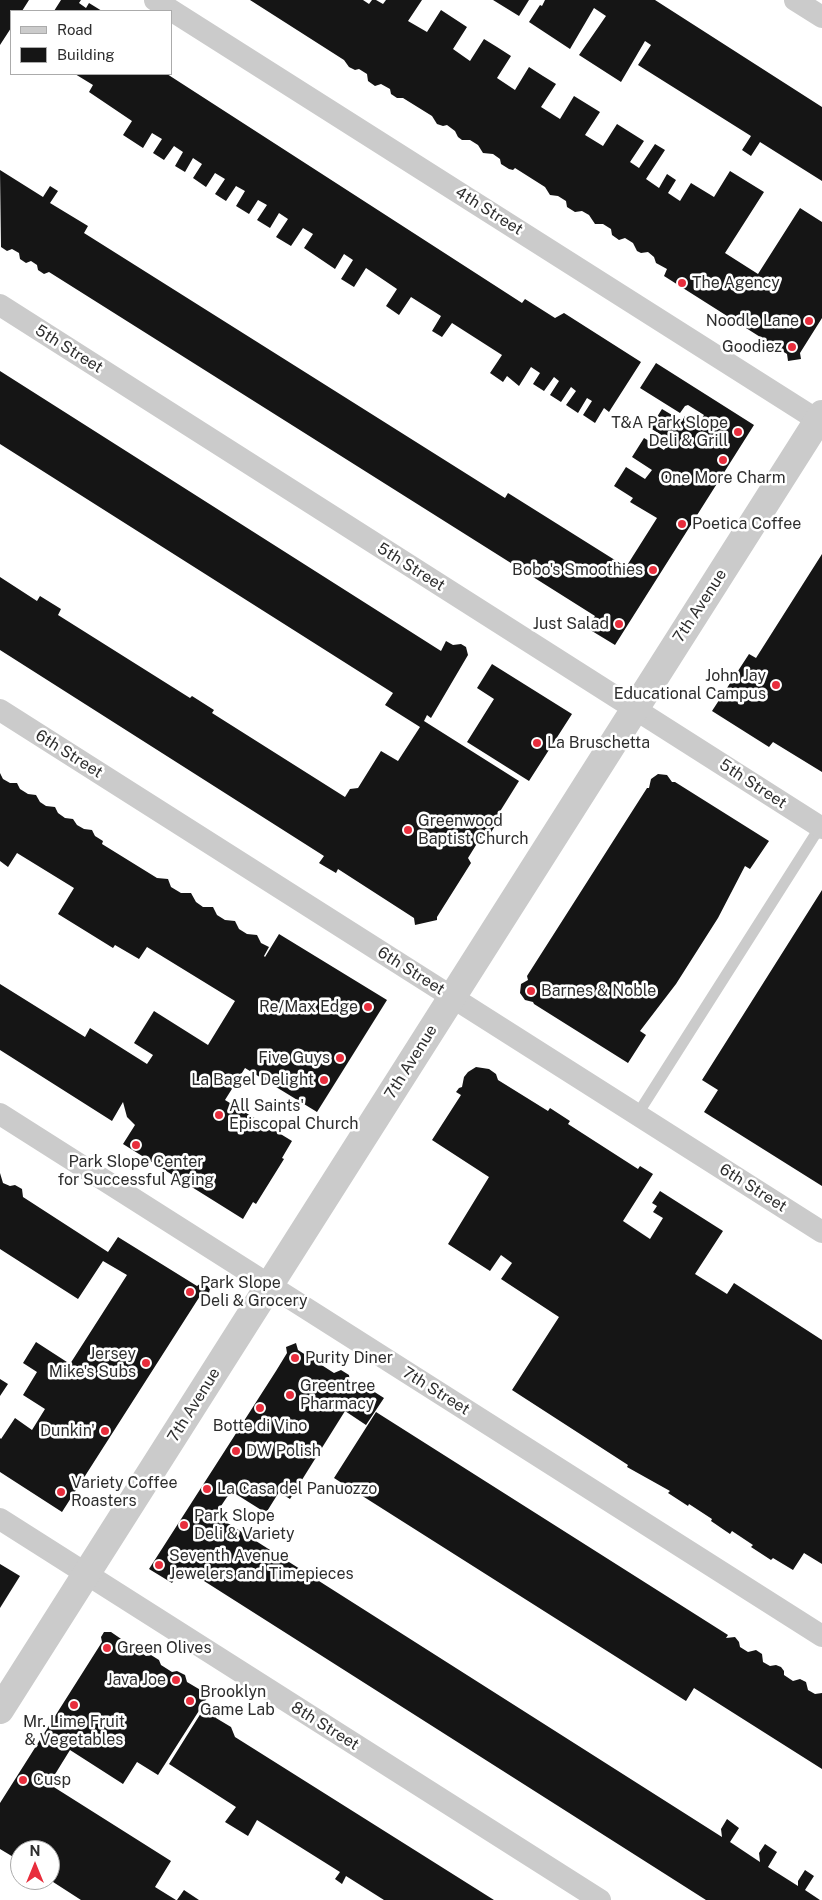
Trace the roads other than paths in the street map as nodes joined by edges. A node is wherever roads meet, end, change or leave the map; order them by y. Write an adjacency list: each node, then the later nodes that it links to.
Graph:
1 (155, 0): 3 (street, 4th Street)
2 (795, 0): 5 (street)
3 (171, 10)
4 (172, 11): 7 (street, 4th Street)
5 (822, 17)
6 (0, 305): 8 (street, 5th Street)
7 (821, 419): 8 (street, 7th Avenue)
8 (634, 708): 10 (street, 5th Street); 11 (street, 7th Avenue)
9 (0, 710): 11 (street, 6th Street)
10 (821, 828): 13 (lane)
11 (452, 997): 13 (street, 6th Street); 15 (street, 7th Avenue)
12 (0, 1114): 15 (street, 7th Street)
13 (637, 1115): 14 (street, 6th Street)
14 (822, 1232)
15 (270, 1285): 17 (street, 7th Avenue); 18 (street, 7th Street)
16 (0, 1520): 17 (street, 8th Street)
17 (87, 1575): 19 (street, 7th Avenue); 20 (street, 8th Street)
18 (822, 1636)
19 (0, 1710)
20 (600, 1900)

